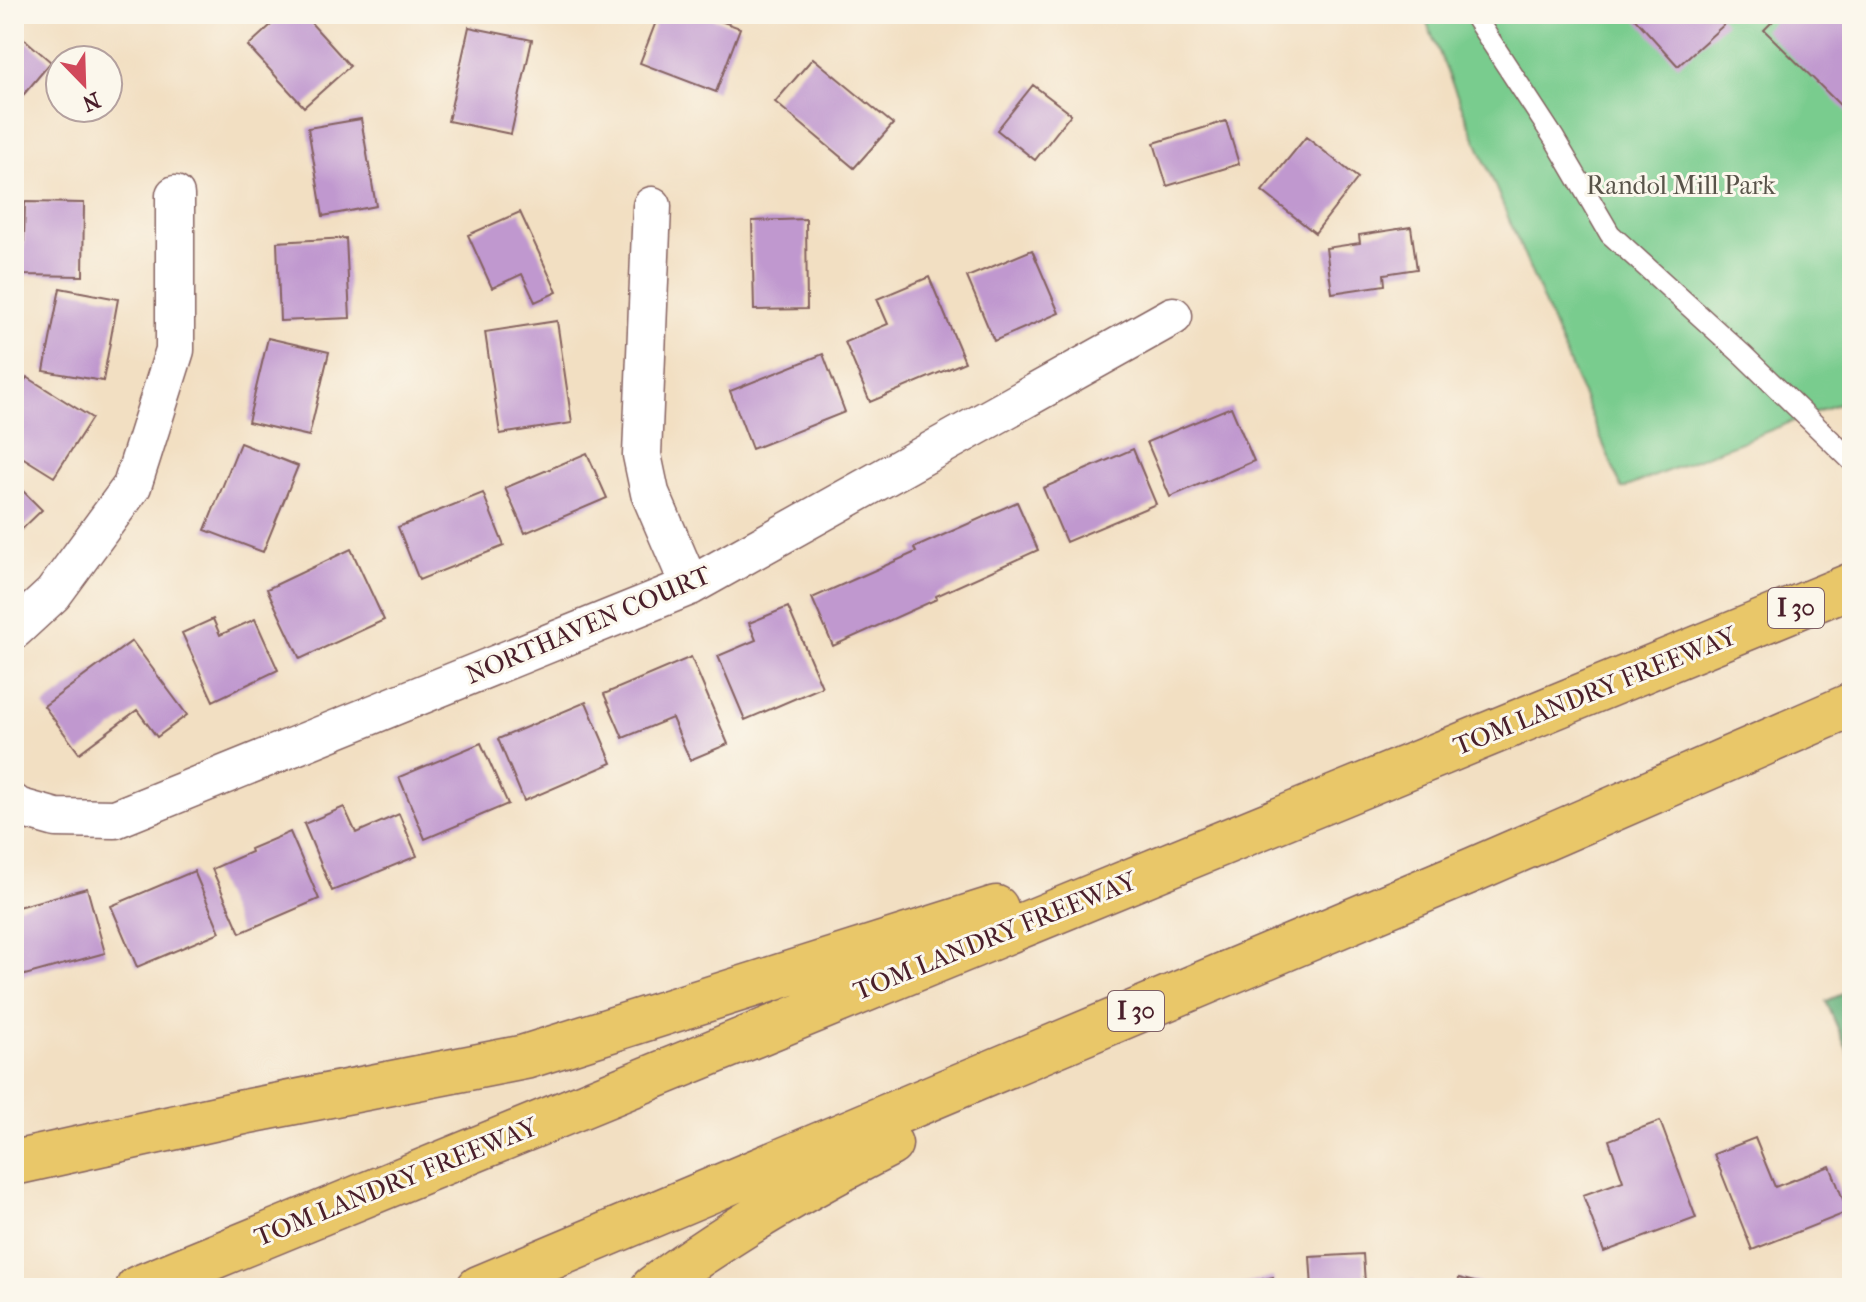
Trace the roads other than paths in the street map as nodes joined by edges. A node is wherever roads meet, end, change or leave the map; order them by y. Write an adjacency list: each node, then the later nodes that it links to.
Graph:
1 (1473, 14): 5 (lane)
2 (175, 195): 8 (street)
3 (652, 206): 7 (street)
4 (1173, 316): 7 (street, NORTHAVEN COURT)
5 (1852, 461)
6 (1852, 585): 11 (highway, TOM LANDRY FREEWAY / I 30)
7 (690, 586): 10 (street, NORTHAVEN COURT)
8 (14, 630)
9 (1852, 705): 12 (highway, I 30)
10 (14, 804)
11 (1218, 846): 13 (highway); 14 (highway, TOM LANDRY FREEWAY / I 30)
12 (1475, 869): 15 (highway, I 30); 16 (highway)
13 (14, 1163)
14 (138, 1288)
15 (479, 1288)
16 (653, 1288)

